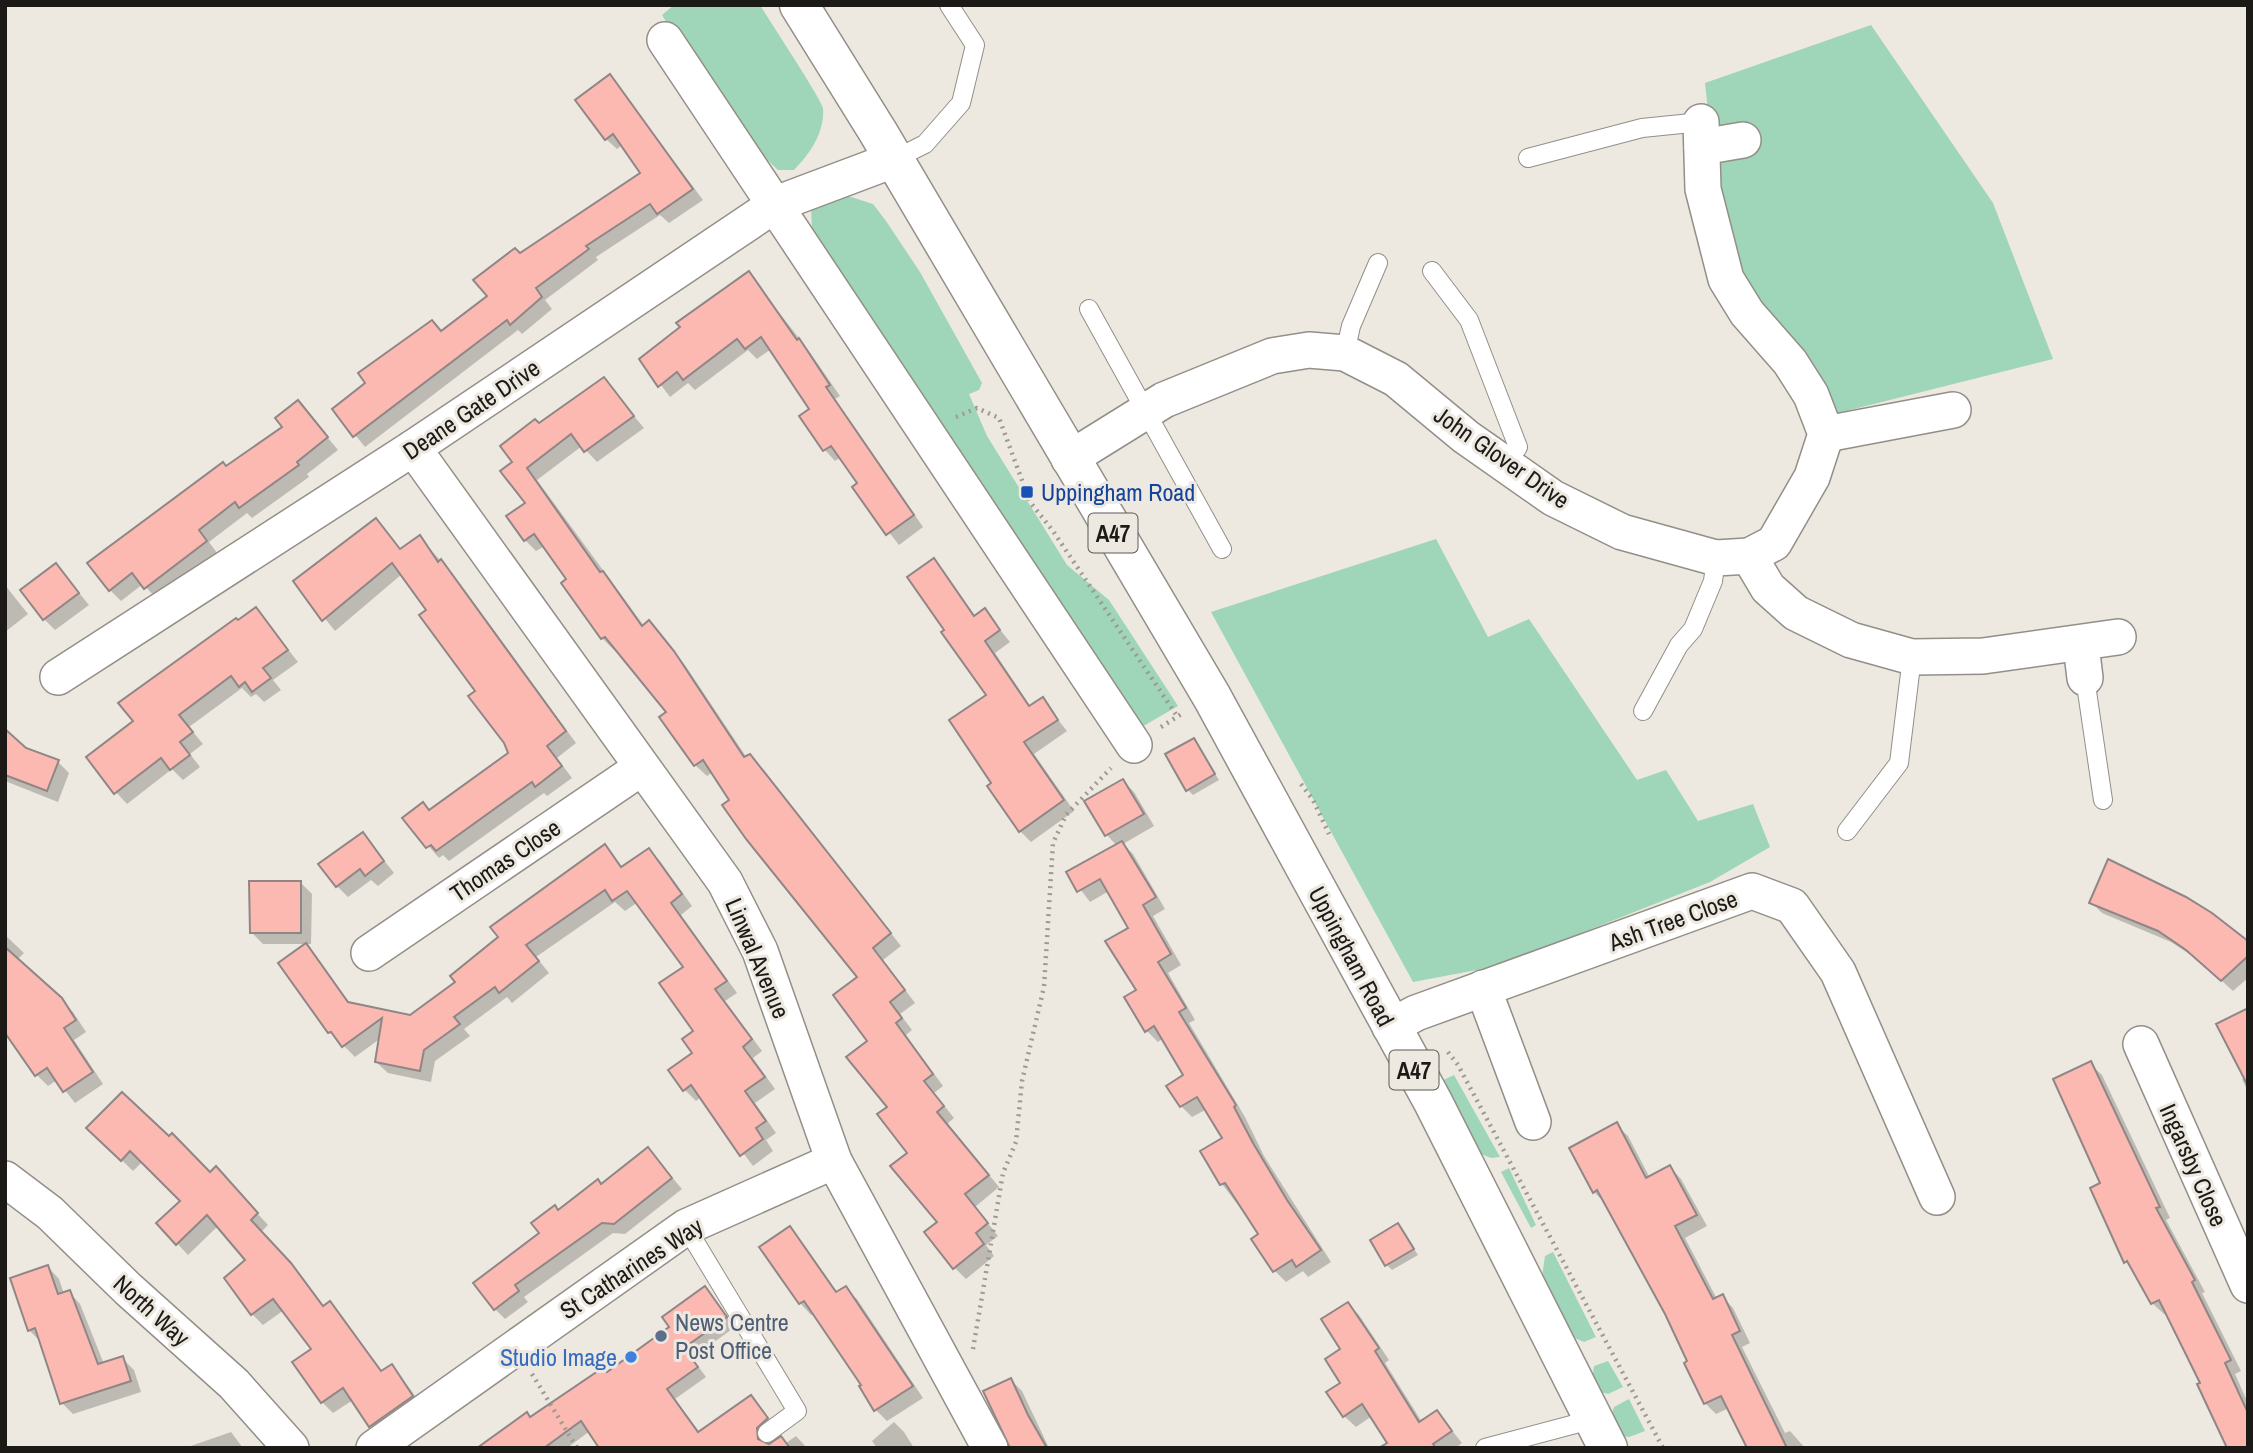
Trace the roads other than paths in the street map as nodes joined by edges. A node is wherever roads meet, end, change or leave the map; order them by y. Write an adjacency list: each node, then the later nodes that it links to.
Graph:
1 (799, 5): 7 (highway, Uppingham Road / A47)
2 (949, 5): 7 (lane)
3 (665, 40): 8 (street)
4 (1701, 134): 5 (street); 6 (lane); 15 (street)
5 (1743, 140)
6 (1528, 158)
7 (893, 160): 8 (street, Deane Gate Drive); 17 (highway, Uppingham Road / A47)
8 (776, 204): 16 (street, Deane Gate Drive); 27 (street)
9 (1378, 263): 12 (lane)
10 (1432, 271): 18 (lane)
11 (1088, 309): 13 (lane)
12 (1345, 353): 13 (street, John Glover Drive); 18 (street, John Glover Drive)
13 (1146, 410): 17 (street, John Glover Drive); 19 (lane)
14 (1953, 410): 15 (street)
15 (1826, 434): 20 (street)
16 (413, 449): 24 (street, Deane Gate Drive); 28 (street, Linwal Avenue)
17 (1069, 459): 33 (highway, Uppingham Road / A47)
18 (1506, 466): 20 (street, John Glover Drive)
19 (1222, 549)
20 (1732, 557): 23 (street); 26 (lane)
21 (2118, 638): 22 (street)
22 (2081, 645): 23 (street); 25 (street)
23 (1912, 657): 30 (lane)
24 (58, 677)
25 (2085, 678): 29 (lane)
26 (1643, 711)
27 (1134, 744)
28 (641, 768): 31 (street, Thomas Close); 36 (street, Linwal Avenue)
29 (2103, 800)
30 (1847, 831)
31 (369, 953)
32 (1483, 988): 33 (street, Ash Tree Close); 35 (street); 38 (street, Ash Tree Close)
33 (1390, 1027): 42 (highway, Uppingham Road / A47)
34 (2141, 1044): 40 (street, Ingarsby Close)
35 (1533, 1122)
36 (834, 1161): 39 (street, St Catharines Way); 45 (street, Linwal Avenue)
37 (5, 1179): 43 (street, North Way)
38 (1937, 1197)
39 (686, 1227): 41 (lane); 44 (street, St Catharines Way)
40 (2248, 1285)
41 (767, 1433)
42 (1601, 1434): 46 (lane)
43 (291, 1448)
44 (374, 1448)
45 (990, 1448)
46 (1485, 1448)

